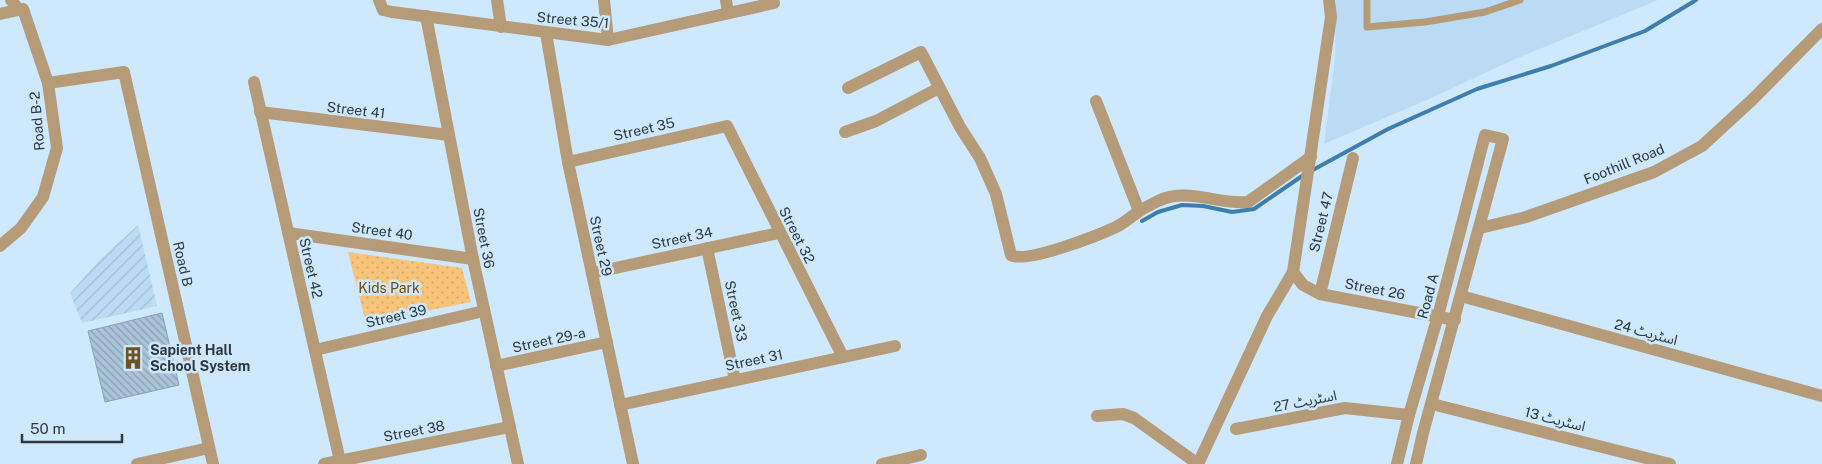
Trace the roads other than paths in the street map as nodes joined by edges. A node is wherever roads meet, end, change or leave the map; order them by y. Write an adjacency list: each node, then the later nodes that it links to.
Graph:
1 (379, 0): 12 (street, Street 35/1)
2 (497, 0): 13 (street)
3 (604, 0): 16 (street)
4 (726, 0): 10 (street)
5 (1329, 0): 27 (street)
6 (1367, 0): 7 (lane)
7 (1520, 0)
8 (774, 3): 10 (street, Street 35/1)
9 (18, 6): 11 (street); 18 (street, Road B-2)
10 (728, 13): 16 (street, Street 35/1)
11 (0, 14)
12 (426, 16): 13 (street, Street 35/1); 25 (street, Street 36)
13 (500, 27): 15 (street, Street 35/1)
14 (1822, 29): 30 (street, Foothill Road)
15 (546, 33): 16 (street, Street 35/1); 28 (street, Street 29)
16 (608, 40)
17 (254, 82): 22 (street, Street 42)
18 (48, 84): 33 (street, Road B-2); 56 (street, Road B)
19 (848, 88): 20 (street)
20 (939, 88): 24 (street); 29 (street)
21 (1096, 101): 29 (street)
22 (260, 112): 25 (street, Street 41); 31 (street, Street 42)
23 (727, 126): 28 (street, Street 35); 32 (street, Street 32)
24 (845, 132)
25 (448, 135): 35 (street, Street 36)
26 (1352, 158): 38 (street, Street 47)
27 (1311, 161): 29 (street); 36 (street)
28 (568, 162): 37 (street, Street 29)
29 (1139, 211)
30 (1480, 228): 39 (street); 41 (street, Road A)
31 (288, 232): 35 (street, Street 40); 45 (street, Street 42)
32 (779, 233): 34 (street, Street 34); 46 (street, Street 32)
33 (0, 246)
34 (707, 248): 37 (street, Street 34); 48 (street, Street 33)
35 (473, 259): 40 (street, Street 36)
36 (1293, 272): 38 (street); 65 (street)
37 (592, 273): 43 (street, Street 29)
38 (1320, 294): 41 (street, Street 26)
39 (1461, 296): 42 (street); 49 (street, اسٹریٹ 24)
40 (484, 311): 45 (street, Street 39); 47 (street, Street 36)
41 (1438, 316): 42 (street, Street 26); 52 (street, Road A)
42 (1455, 320): 50 (street)
43 (607, 342): 47 (street, Street 29-a); 51 (street, Street 29)
44 (894, 346): 46 (street, Street 31)
45 (315, 350): 58 (street, Street 42)
46 (843, 357): 48 (street, Street 31)
47 (496, 366): 54 (street, Street 36)
48 (735, 380): 51 (street, Street 31)
49 (1822, 396)
50 (1432, 404): 67 (street); 68 (street, اسٹریٹ 13)
51 (620, 405): 63 (street, Street 29)
52 (1409, 415): 55 (street, اسٹریٹ 27); 66 (street, Road A)
53 (1097, 416): 65 (street)
54 (510, 427): 58 (street, Street 38); 62 (street, Street 36)
55 (1236, 429)
56 (209, 448): 59 (street); 60 (street, Road B)
57 (921, 455): 64 (street)
58 (340, 461): 61 (street, Street 38)
59 (136, 464)
60 (213, 464)
61 (324, 464)
62 (518, 464)
63 (633, 464)
64 (882, 464)
65 (1198, 464)
66 (1397, 464)
67 (1416, 464)
68 (1670, 464)

